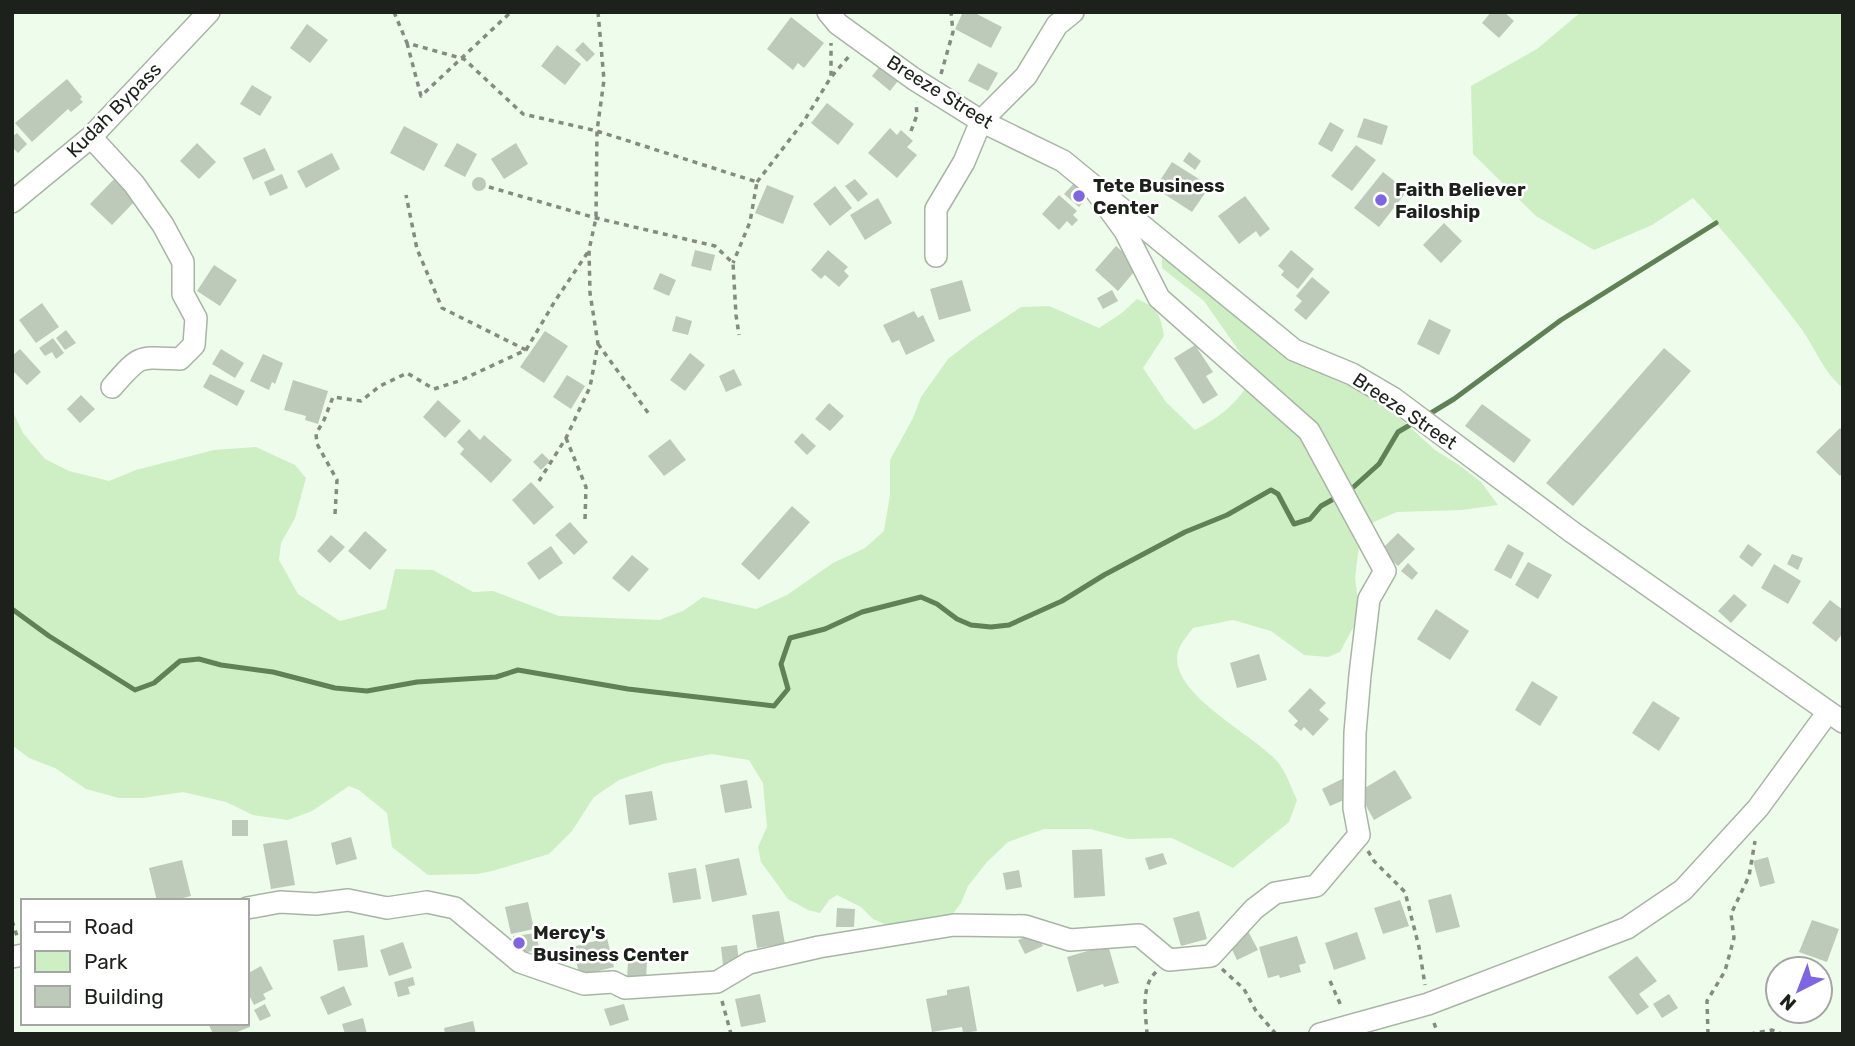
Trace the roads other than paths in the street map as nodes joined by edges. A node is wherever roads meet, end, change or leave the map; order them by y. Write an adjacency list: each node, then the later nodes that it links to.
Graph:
1 (209, 12): 5 (street, Kudah Bypass)
2 (828, 12): 4 (street, Breeze Street)
3 (1073, 12): 4 (street)
4 (981, 121): 6 (street, Breeze Street); 8 (street)
5 (91, 136): 7 (street, Kudah Bypass); 9 (street)
6 (1090, 183): 10 (street, Breeze Street); 11 (street)
7 (12, 202)
8 (936, 256)
9 (112, 387)
10 (1835, 717): 12 (street)
11 (248, 908)
12 (1320, 1034)

